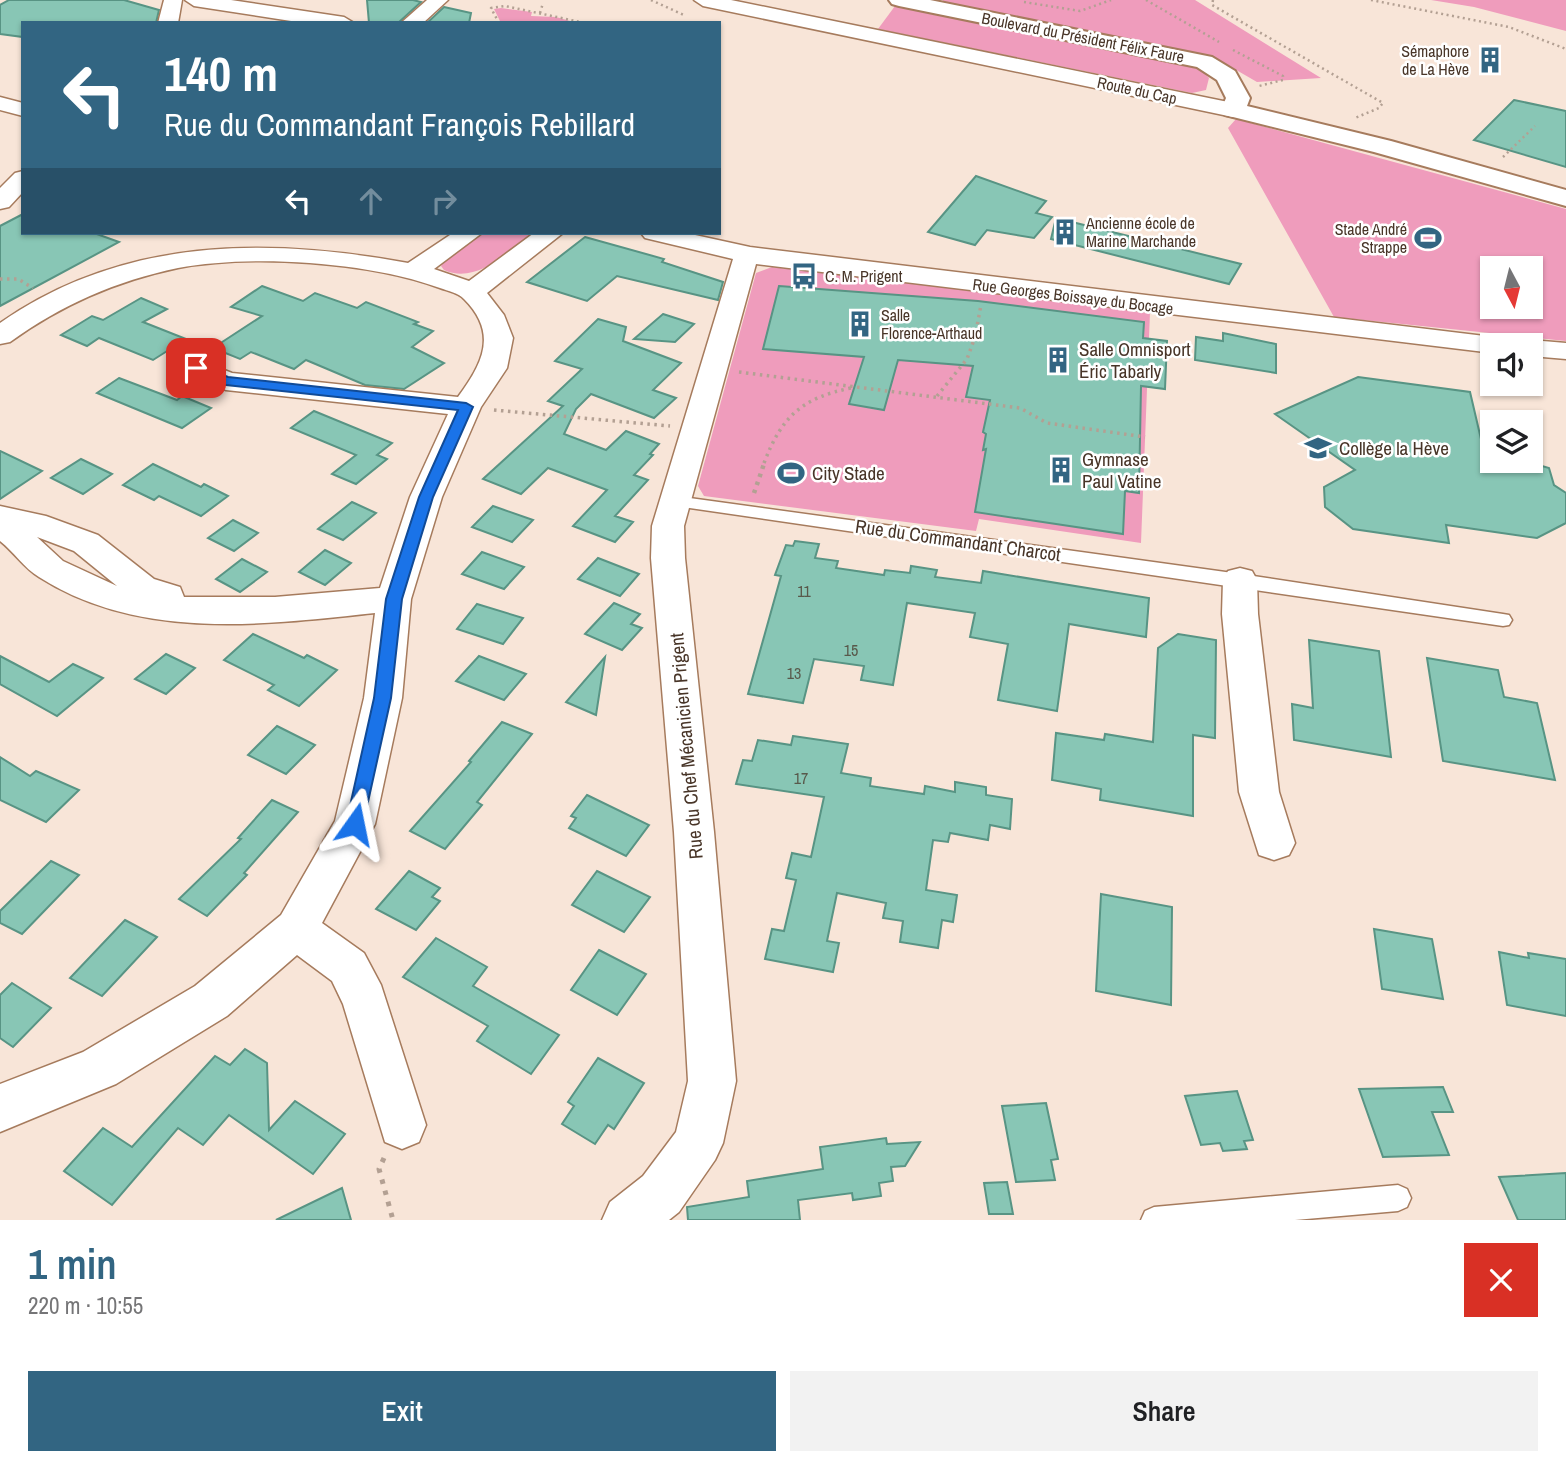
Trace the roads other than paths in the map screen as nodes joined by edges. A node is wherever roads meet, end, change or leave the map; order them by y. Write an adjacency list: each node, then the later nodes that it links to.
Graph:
1 (173, 0): 7 (street)
2 (194, 0): 8 (street)
3 (439, 0): 9 (street)
4 (703, 0): 6 (street, Route du Cap)
5 (899, 0): 12 (street, Boulevard du Président Félix Faure)
6 (732, 3): 12 (street, Route du Cap)
7 (168, 21)
8 (331, 21)
9 (413, 21)
10 (0, 103): 11 (street)
11 (21, 109)
12 (1233, 110): 16 (street, Route du Cap)
13 (21, 170): 14 (street)
14 (0, 171)
15 (21, 180): 17 (street)
16 (1566, 198)
17 (0, 202)
18 (466, 235): 22 (street)
19 (547, 235): 23 (street)
20 (663, 235): 21 (street, Rue Georges Boissaye du Bocage)
21 (750, 255): 25 (street, Rue Georges Boissaye du Bocage); 30 (street, Rue du Chef Mécanicien Prigent)
22 (412, 272): 23 (street); 24 (street)
23 (472, 291): 29 (street)
24 (0, 335)
25 (1480, 343)
26 (1543, 349): 27 (street)
27 (1566, 351)
28 (196, 368): 29 (street)
29 (466, 407): 34 (street)
30 (675, 501): 33 (lane, Rue du Commandant Charcot); 42 (street, Rue du Chef Mécanicien Prigent)
31 (0, 517): 35 (street)
32 (0, 525): 35 (street)
33 (1240, 580): 36 (lane, Rue du Commandant Charcot); 37 (street)
34 (394, 599): 35 (street); 38 (street)
35 (211, 610)
36 (1503, 620)
37 (1274, 843)
38 (296, 929): 39 (street); 40 (street)
39 (0, 1108)
40 (402, 1125)
41 (1398, 1198): 43 (lane)
42 (628, 1220)
43 (1154, 1220)

